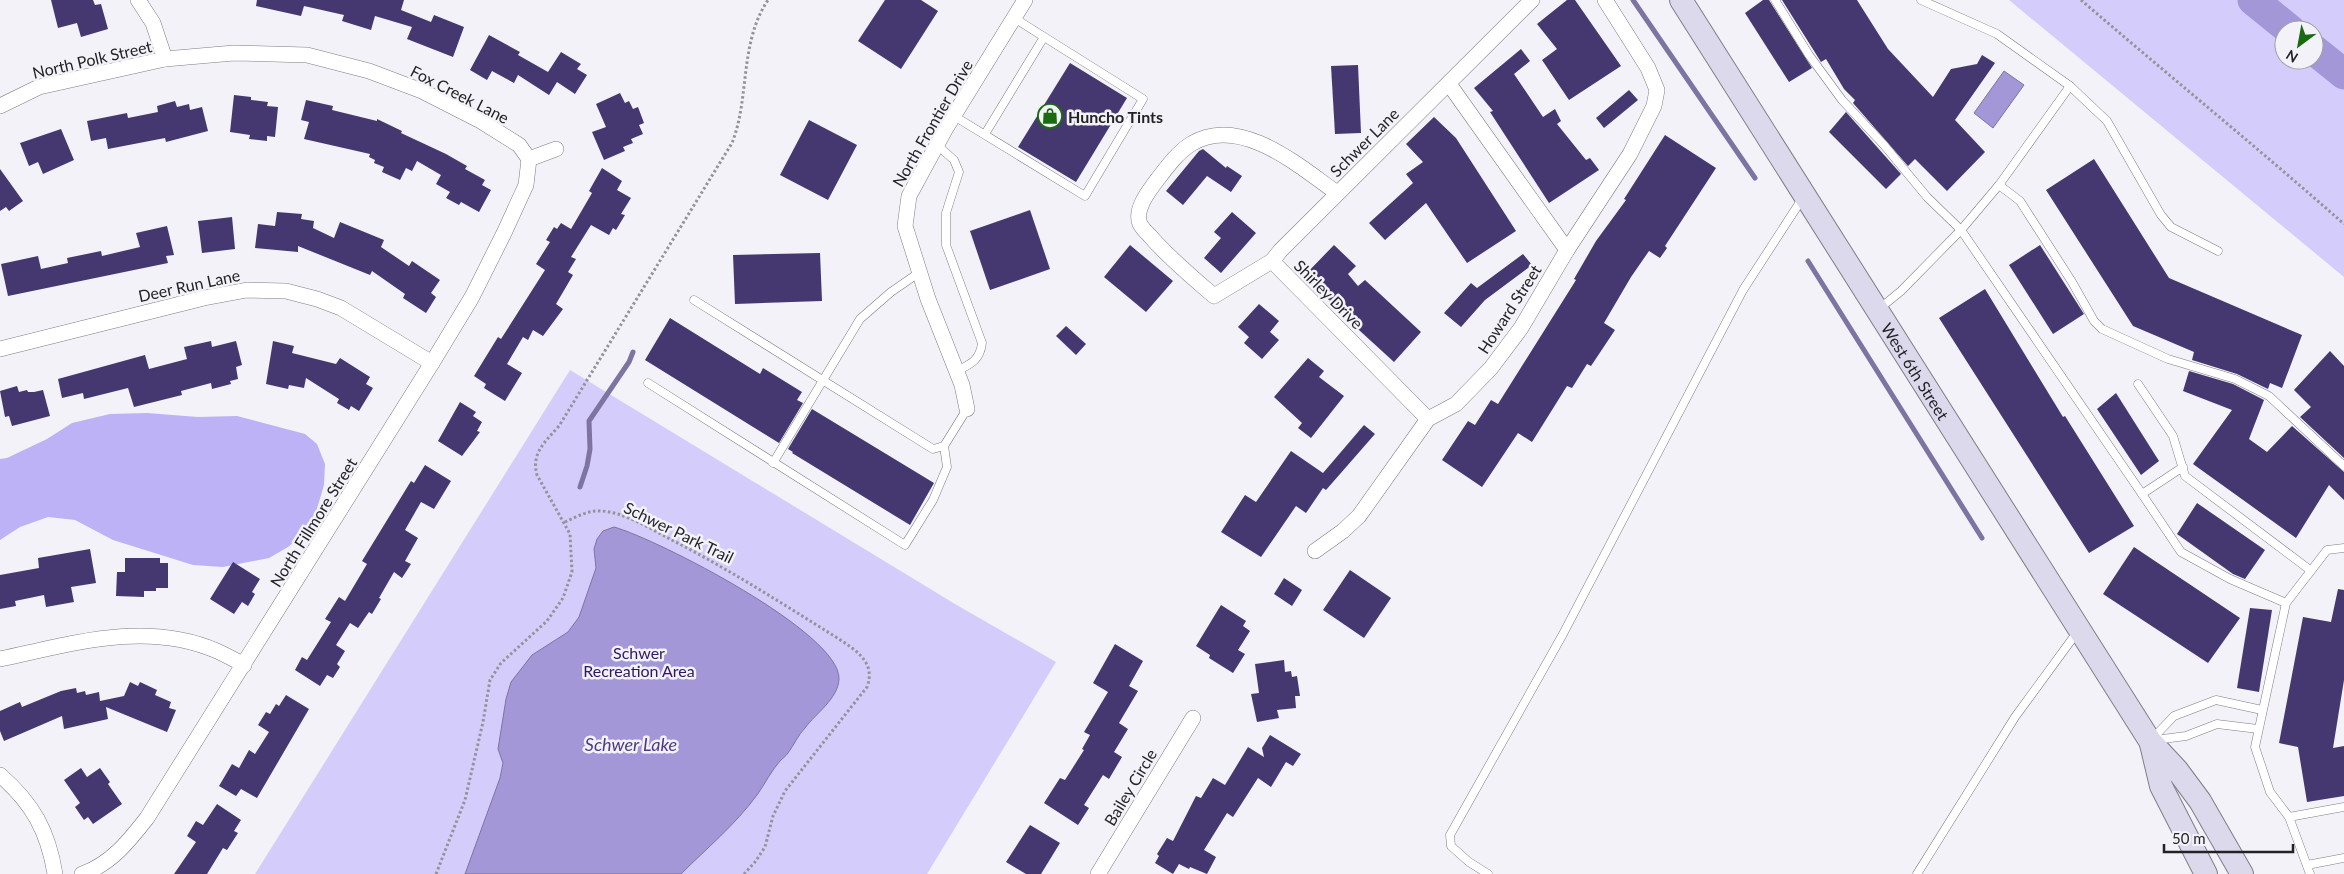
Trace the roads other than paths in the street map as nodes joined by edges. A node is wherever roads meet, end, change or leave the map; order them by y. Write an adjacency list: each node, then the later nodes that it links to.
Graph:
1 (138, 0): 10 (street)
2 (1025, 0): 8 (street, North Frontier Drive)
3 (1532, 0): 11 (street, Schwer Lane)
4 (1605, 0): 23 (street)
5 (1681, 0): 21 (main road, West 6th Street)
6 (1775, 0): 22 (lane)
7 (1921, 0): 12 (lane)
8 (1014, 18): 9 (lane); 14 (street, North Frontier Drive)
9 (1044, 37): 15 (lane); 15 (lane)
10 (165, 59): 13 (street, North Polk Street); 18 (street, Fox Creek Lane)
11 (1448, 84): 20 (street, Schwer Lane); 23 (street)
12 (2070, 86): 19 (lane); 24 (lane)
13 (0, 106)
14 (954, 116): 15 (lane); 16 (street, North Frontier Drive)
15 (985, 134)
16 (937, 145): 26 (street, North Frontier Drive); 31 (lane)
17 (556, 149): 18 (street)
18 (529, 159): 30 (street, North Fillmore Street)
19 (1999, 185): 22 (lane); 39 (lane)
20 (1338, 193): 25 (street, Shirley Drive); 25 (street, Schwer Lane)
21 (1804, 195): 28 (main road, West 6th Street); 61 (lane)
22 (1961, 230): 28 (lane); 41 (lane)
23 (1567, 250): 36 (street, Howard Street)
24 (2218, 251)
25 (1272, 261): 36 (street, Shirley Drive)
26 (920, 272): 31 (street, North Frontier Drive); 32 (lane)
27 (694, 300): 32 (lane)
28 (1877, 311): 46 (main road, West 6th Street)
29 (0, 349): 30 (street, Deer Run Lane)
30 (432, 363): 48 (street, North Fillmore Street)
31 (957, 371): 35 (street, North Frontier Drive)
32 (823, 381): 37 (lane); 38 (lane)
33 (648, 383): 38 (lane)
34 (2138, 384): 40 (lane)
35 (967, 409): 37 (lane)
36 (1428, 419): 43 (street, Howard Street)
37 (944, 446): 38 (lane)
38 (773, 462)
39 (2344, 466)
40 (2183, 467): 41 (lane); 44 (lane)
41 (2142, 494): 45 (lane)
42 (2344, 548): 44 (lane)
43 (1315, 551)
44 (2310, 570): 45 (lane)
45 (2286, 603): 49 (lane)
46 (2079, 630): 52 (main road, West 6th Street); 62 (lane)
47 (0, 659): 48 (street)
48 (244, 665): 59 (street, North Fillmore Street)
49 (2262, 710): 51 (lane); 52 (lane)
50 (1193, 718): 60 (street, Bailey Circle)
51 (2258, 728): 52 (lane); 55 (lane)
52 (2150, 741): 63 (main road, West 6th Street); 64 (main road, West 6th Street)
53 (0, 776): 58 (street)
54 (2344, 806): 55 (lane)
55 (2289, 817): 57 (lane)
56 (2344, 858): 57 (lane)
57 (2307, 865): 65 (lane)
58 (55, 874)
59 (82, 874)
60 (1098, 874)
61 (1488, 874)
62 (1917, 874)
63 (2206, 874)
64 (2242, 874)
65 (2310, 874)

